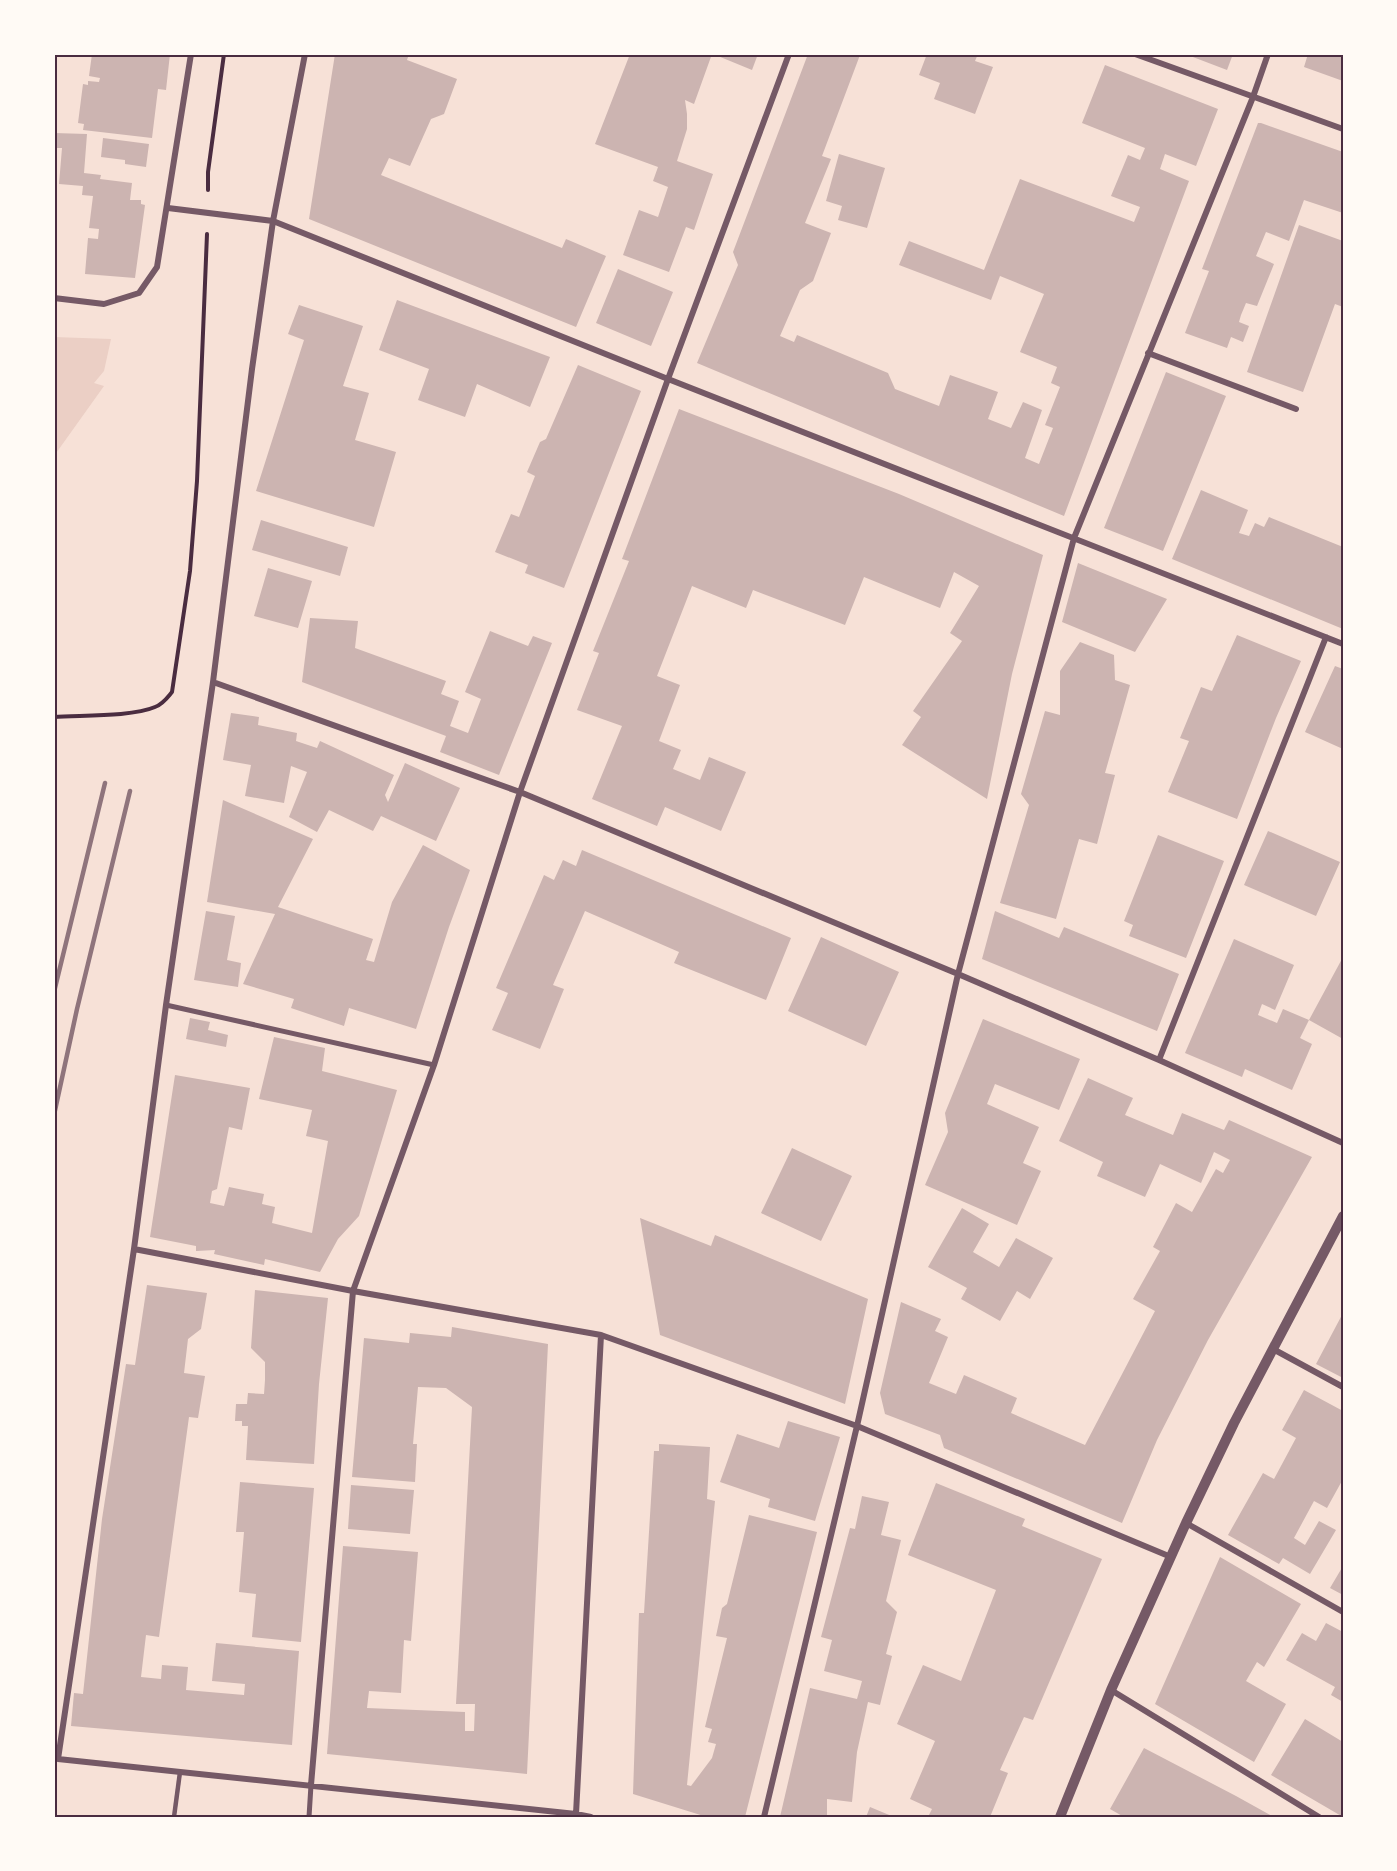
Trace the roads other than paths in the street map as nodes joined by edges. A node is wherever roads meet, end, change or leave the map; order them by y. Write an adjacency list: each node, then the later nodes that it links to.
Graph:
1 (191, 54): 8 (street)
2 (305, 54): 9 (street)
3 (789, 54): 12 (street)
4 (1135, 54): 6 (street)
5 (1268, 54): 6 (street)
6 (1253, 97): 7 (street); 11 (street)
7 (1343, 129)
8 (168, 208): 9 (street); 10 (street)
9 (273, 221): 12 (street); 17 (street)
10 (54, 298)
11 (1148, 353): 13 (street); 14 (street)
12 (668, 379): 14 (street); 18 (street)
13 (1296, 409)
14 (1074, 538): 15 (street); 19 (street)
15 (1326, 637): 16 (street); 21 (street)
16 (1343, 644)
17 (213, 682): 18 (street); 20 (street)
18 (520, 792): 19 (street); 22 (street)
19 (958, 974): 21 (street); 30 (street)
20 (166, 1005): 22 (street); 25 (street)
21 (1159, 1060): 23 (street)
22 (434, 1065): 26 (street)
23 (1343, 1143)
24 (1343, 1216): 28 (street)
25 (134, 1249): 26 (street); 35 (street)
26 (353, 1291): 27 (street); 37 (street)
27 (601, 1335): 30 (street); 38 (street)
28 (1273, 1349): 29 (street); 31 (street)
29 (1343, 1387)
30 (857, 1426): 32 (street); 42 (street)
31 (1186, 1522): 32 (street); 33 (street)
32 (1171, 1557): 34 (street)
33 (1343, 1612)
34 (1111, 1690): 43 (street); 44 (street)
35 (56, 1760): 36 (street)
36 (180, 1772): 37 (street); 39 (lane)
37 (311, 1785): 38 (street); 40 (street)
38 (576, 1814): 41 (street)
39 (174, 1817)
40 (309, 1817)
41 (591, 1817)
42 (764, 1817)
43 (1060, 1817)
44 (1319, 1817)

